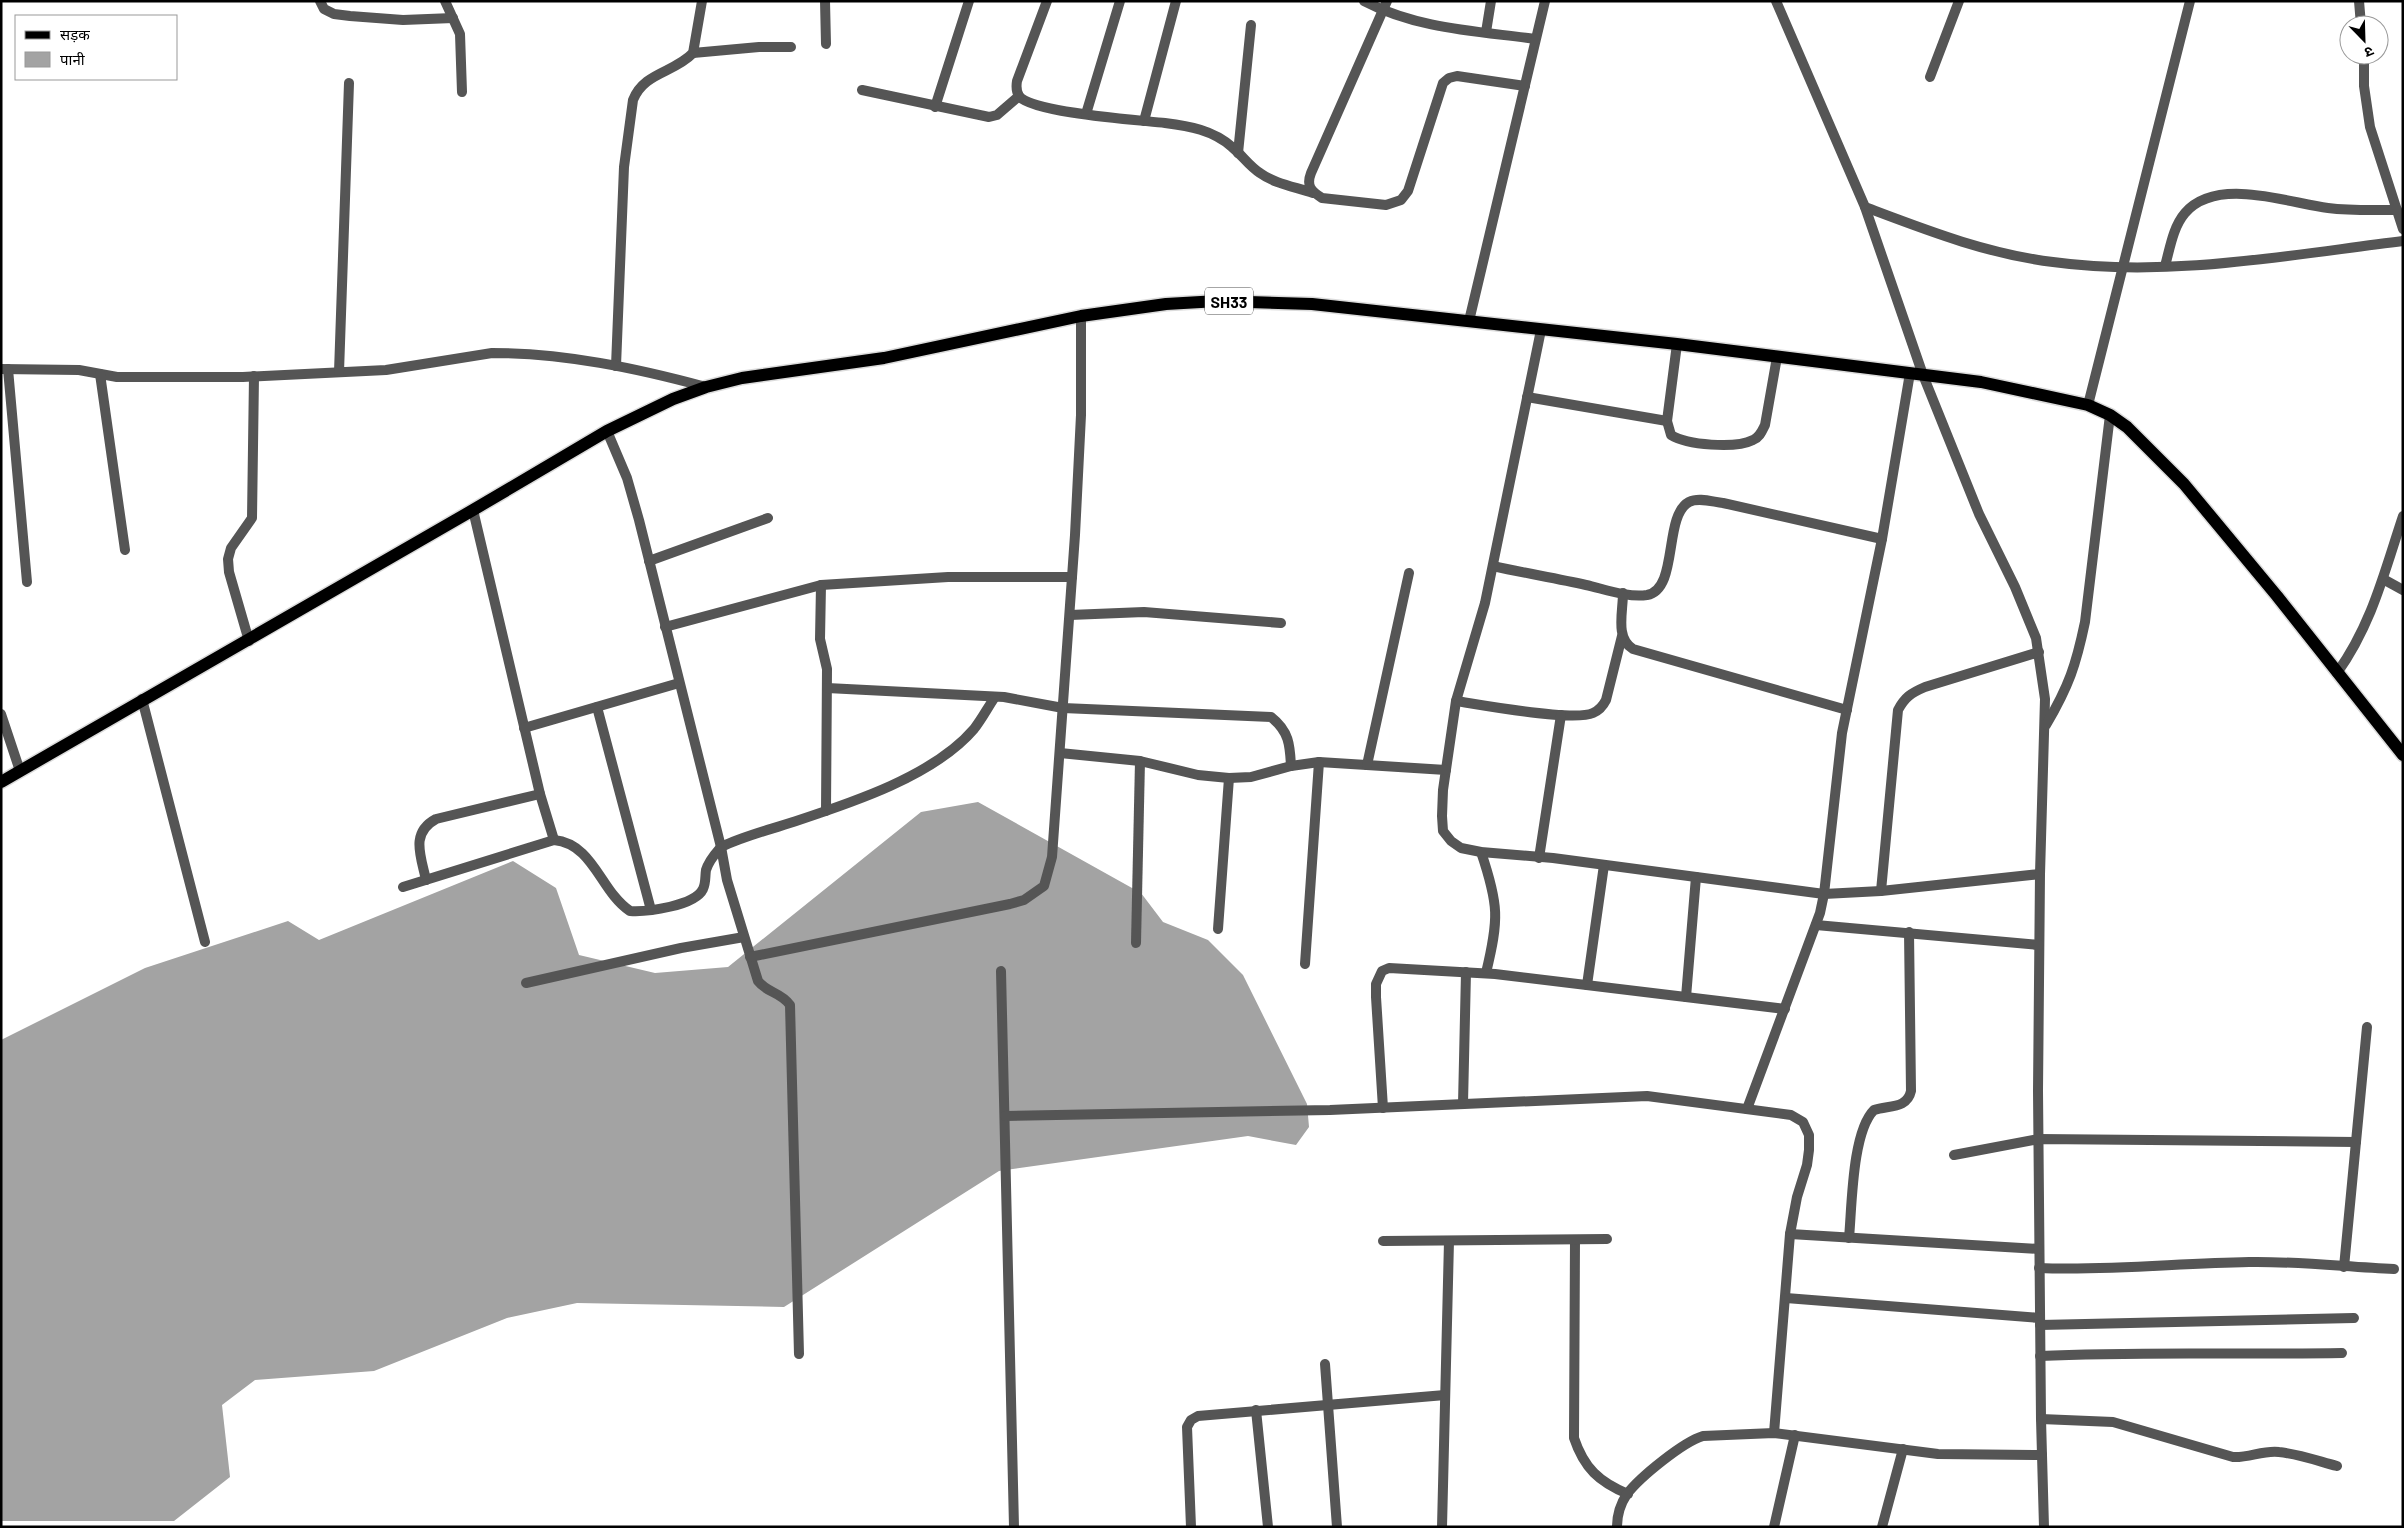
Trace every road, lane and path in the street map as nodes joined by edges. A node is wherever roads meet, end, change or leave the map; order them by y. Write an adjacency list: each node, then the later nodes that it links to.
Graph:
1 (320, 1): 18 (street)
2 (445, 1): 18 (street)
3 (702, 1): 24 (street)
4 (825, 1): 22 (street)
5 (969, 1): 32 (street)
6 (1047, 1): 31 (street)
7 (1120, 1): 33 (street)
8 (1176, 1): 34 (street)
9 (1364, 1): 16 (street)
10 (1491, 1): 20 (street)
11 (1544, 1): 21 (street)
12 (1776, 1): 37 (street)
13 (1959, 1): 26 (street)
14 (2190, 1): 41 (street)
15 (2359, 1): 17 (street)
16 (1385, 6): 20 (street); 36 (street)
17 (2360, 15)
18 (453, 18): 30 (street)
19 (1251, 25): 35 (street)
20 (1486, 32): 21 (street)
21 (1536, 39): 28 (street)
22 (826, 44)
23 (790, 47): 24 (street)
24 (693, 53): 48 (street)
25 (2364, 65): 38 (street)
26 (1930, 77)
27 (349, 83): 50 (street)
28 (1524, 86): 36 (street); 44 (street)
29 (862, 90): 32 (street)
30 (462, 92)
31 (1019, 96): 32 (street); 33 (street)
32 (934, 107)
33 (1086, 114): 34 (street)
34 (1144, 121): 35 (street)
35 (1238, 153): 36 (street)
36 (1314, 193)
37 (1865, 207): 41 (street); 52 (street)
38 (2397, 210): 39 (street); 42 (street)
39 (2403, 229)
40 (2403, 241): 42 (street)
41 (2122, 266): 42 (street); 56 (street)
42 (2166, 266)
43 (1081, 316): 44 (main road, SH33); 54 (main road, SH33); 68 (street)
44 (1469, 321): 45 (main road, SH33)
45 (1541, 330): 46 (main road, SH33); 55 (street)
46 (1677, 344): 47 (main road, SH33); 58 (street)
47 (1777, 357): 52 (main road, SH33); 58 (street)
48 (616, 366): 50 (street); 54 (street)
49 (5, 369): 51 (street); 70 (street)
50 (339, 372): 53 (street)
51 (100, 374): 53 (street); 64 (street)
52 (1917, 374): 56 (main road, SH33); 63 (street); 79 (street)
53 (254, 376): 78 (street)
54 (706, 386): 59 (main road, SH33)
55 (1527, 397): 58 (street); 66 (street)
56 (2088, 405): 57 (main road, SH33)
57 (2110, 415): 80 (main road, SH33); 91 (street)
58 (1667, 421)
59 (607, 430): 60 (main road, SH33); 65 (street)
60 (473, 510): 78 (main road, SH33); 92 (street)
61 (2403, 516): 69 (street)
62 (768, 518): 65 (street)
63 (1882, 539): 73 (street); 88 (street)
64 (125, 550)
65 (649, 560): 76 (street)
66 (1493, 566): 73 (street); 85 (street)
67 (1408, 574): 97 (street)
68 (1072, 577): 71 (street); 74 (street)
69 (2383, 579): 72 (street); 80 (street)
70 (27, 582)
71 (821, 585): 76 (street); 82 (street)
72 (2403, 590)
73 (1623, 592): 77 (street)
74 (1070, 615): 75 (street); 87 (street)
75 (1281, 623)
76 (665, 626): 81 (street)
77 (1622, 636): 88 (street); 90 (street)
78 (248, 641): 84 (main road, SH33)
79 (2039, 652): 91 (street); 114 (street)
80 (2337, 673): 94 (main road, SH33)
81 (679, 683): 86 (street); 106 (street)
82 (827, 688): 83 (street); 104 (street)
83 (995, 697): 87 (street); 104 (street)
84 (142, 699): 100 (main road, SH33); 121 (street)
85 (1456, 702): 90 (street); 99 (street)
86 (597, 707): 92 (street); 116 (street)
87 (1064, 708): 93 (street); 98 (street)
88 (1846, 710): 115 (street)
89 (1, 714): 100 (street)
90 (1561, 715): 108 (street)
91 (2044, 727): 110 (street)
92 (524, 728): 103 (street)
93 (1060, 752): 95 (street); 124 (street)
94 (2403, 756)
95 (1140, 762): 101 (street); 122 (street)
96 (1319, 762): 97 (street); 98 (street); 125 (street)
97 (1367, 765): 99 (street)
98 (1291, 766): 101 (street)
99 (1446, 770): 107 (street)
100 (20, 771): 102 (main road, SH33)
101 (1228, 778): 118 (street)
102 (1, 782)
103 (540, 794): 105 (street); 112 (street)
104 (826, 811): 106 (street)
105 (554, 840): 112 (street); 116 (street)
106 (721, 847): 116 (street); 120 (street)
107 (1481, 852): 108 (street); 128 (street)
108 (1539, 858): 109 (street)
109 (1604, 866): 111 (street); 130 (street)
110 (2040, 874): 114 (street); 123 (street)
111 (1696, 877): 115 (street); 131 (street)
112 (426, 880): 113 (street)
113 (403, 887)
114 (1881, 891): 115 (street)
115 (1824, 894): 117 (street)
116 (651, 910)
117 (1816, 925): 119 (street); 132 (street)
118 (1218, 928)
119 (1909, 932): 123 (street); 142 (street)
120 (744, 937): 124 (street); 129 (street)
121 (205, 942)
122 (1136, 944)
123 (2039, 945): 138 (street)
124 (750, 957): 155 (street)
125 (1306, 964)
126 (1001, 972): 137 (street)
127 (1466, 972): 128 (street); 134 (street); 135 (street)
128 (1486, 974): 130 (street)
129 (526, 983)
130 (1587, 986): 131 (street)
131 (1686, 997): 132 (street)
132 (1785, 1009): 136 (street)
133 (2367, 1027): 139 (street)
134 (1463, 1104): 135 (street); 136 (street)
135 (1383, 1108): 137 (street)
136 (1747, 1109): 141 (street)
137 (1005, 1116): 168 (street)
138 (2039, 1139): 139 (street); 140 (street); 147 (street)
139 (2356, 1142): 148 (street)
140 (1954, 1155)
141 (1790, 1234): 142 (street); 151 (street)
142 (1850, 1238): 147 (street)
143 (1607, 1239): 145 (street)
144 (1448, 1240): 145 (street); 146 (street); 158 (street)
145 (1575, 1240): 167 (street)
146 (1384, 1241)
147 (2039, 1249): 149 (street)
148 (2344, 1267): 149 (street); 150 (street)
149 (2039, 1268): 153 (street)
150 (2394, 1269)
151 (1786, 1298): 153 (street); 162 (street)
152 (2354, 1318): 153 (street)
153 (2040, 1322): 156 (street)
154 (2342, 1353): 156 (street)
155 (799, 1354)
156 (2040, 1356): 161 (street)
157 (1325, 1364): 159 (street)
158 (1445, 1395): 159 (street); 172 (street)
159 (1328, 1403): 160 (street); 171 (street)
160 (1256, 1410): 169 (street); 170 (street)
161 (2041, 1419): 165 (street); 166 (street)
162 (1774, 1433): 163 (street); 167 (street)
163 (1795, 1435): 164 (street); 174 (street)
164 (1903, 1449): 165 (street); 175 (street)
165 (2042, 1455): 176 (street)
166 (2337, 1466)
167 (1628, 1494): 173 (street)
168 (1014, 1527)
169 (1192, 1527)
170 (1268, 1527)
171 (1336, 1527)
172 (1442, 1527)
173 (1617, 1527)
174 (1774, 1527)
175 (1882, 1527)
176 (2044, 1527)

